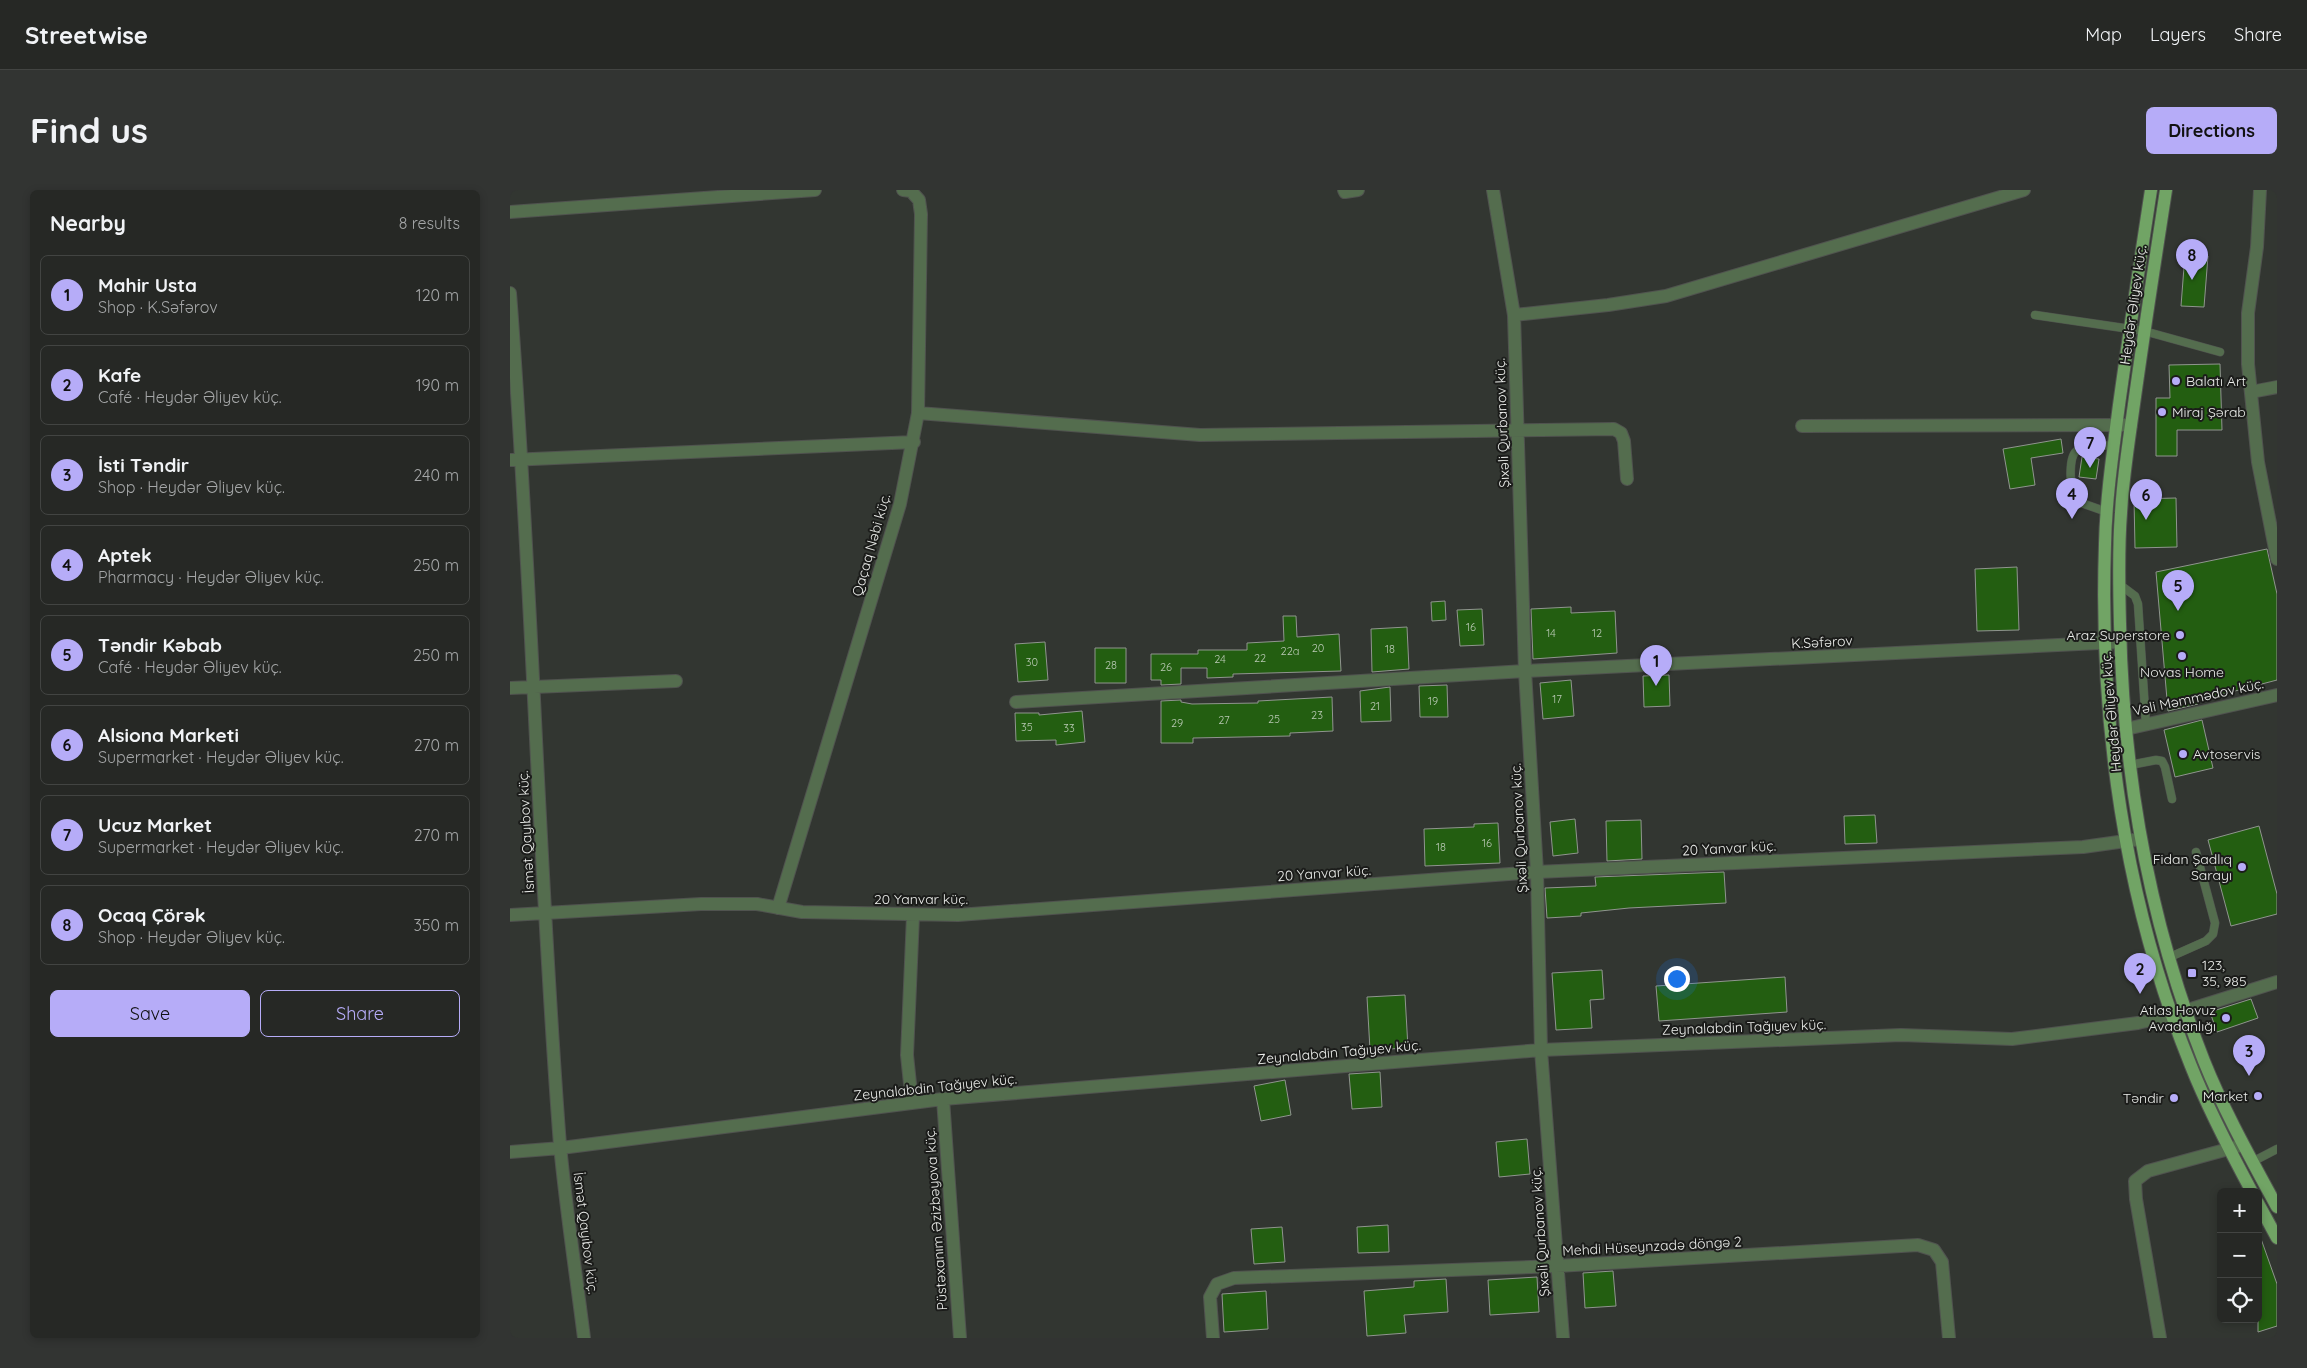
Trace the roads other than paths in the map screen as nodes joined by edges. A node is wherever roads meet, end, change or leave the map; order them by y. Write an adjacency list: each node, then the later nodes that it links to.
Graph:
1 (815, 190): 10 (street)
2 (903, 190): 19 (street, Qaçaq Nəbi küç.)
3 (1344, 190): 4 (street)
4 (1358, 190)
5 (1493, 190): 12 (street, Şıxəli Qurbanov küç.)
6 (2024, 190): 12 (street)
7 (2151, 190): 14 (main road, Heydər Əliyev küç.)
8 (2166, 190): 15 (main road, Heydər Əliyev küç.)
9 (2260, 190): 18 (street)
10 (510, 212)
11 (510, 294): 26 (street, İsmət Qayıbov küç.)
12 (1514, 315): 23 (street, Şıxəli Qurbanov küç.)
13 (2035, 315): 14 (lane)
14 (2130, 328): 15 (lane); 20 (main road, Heydər Əliyev küç.)
15 (2144, 331): 16 (lane); 21 (main road, Heydər Əliyev küç.)
16 (2220, 352)
17 (2277, 387): 18 (street)
18 (2251, 392): 29 (street)
19 (918, 413): 23 (street); 24 (street, Qaçaq Nəbi küç.)
20 (2116, 424): 21 (street); 22 (street); 25 (main road, Heydər Əliyev küç.)
21 (2131, 425): 30 (main road, Heydər Əliyev küç.)
22 (1802, 426)
23 (1516, 430): 27 (street); 33 (street, Şıxəli Qurbanov küç.)
24 (914, 442): 26 (street); 47 (street, Qaçaq Nəbi küç.)
25 (2114, 445): 28 (main road, Heydər Əliyev küç.); 28 (lane)
26 (516, 460): 35 (street, İsmət Qayıbov küç.)
27 (1627, 479)
28 (2107, 512): 32 (main road, Heydər Əliyev küç.)
29 (2277, 559)
30 (2119, 584): 31 (main road, Heydər Əliyev küç.); 39 (lane)
31 (2120, 642): 32 (street, K.Səfərov); 40 (main road, Heydər Əliyev küç.)
32 (2105, 643): 33 (street, K.Səfərov); 44 (main road, Heydər Əliyev küç.)
33 (1525, 671): 38 (street, K.Səfərov); 46 (street, Şıxəli Qurbanov küç.)
34 (676, 681): 35 (street)
35 (534, 687): 36 (street); 48 (street, İsmət Qayıbov küç.)
36 (510, 688)
37 (2277, 695): 39 (street, Vəli Məmmədov küç.)
38 (1016, 702)
39 (2146, 725): 40 (street, Vəli Məmmədov küç.)
40 (2126, 729): 41 (main road, Heydər Əliyev küç.)
41 (2130, 765): 42 (lane); 43 (main road, Heydər Əliyev küç.)
42 (2172, 799)
43 (2140, 839): 44 (street, 20 Yanvar küç.); 51 (main road, Heydər Əliyev küç.)
44 (2125, 842): 46 (street, 20 Yanvar küç.); 54 (main road, Heydər Əliyev küç.)
45 (2196, 852): 51 (lane)
46 (1537, 872): 50 (street, 20 Yanvar küç.); 55 (street, Şıxəli Qurbanov küç.)
47 (778, 908): 48 (street, 20 Yanvar küç.); 50 (street, 20 Yanvar küç.)
48 (545, 913): 49 (street, 20 Yanvar küç.); 59 (street, İsmət Qayıbov küç.)
49 (510, 916)
50 (913, 916): 57 (street)
51 (2170, 957): 53 (main road, Heydər Əliyev küç.)
52 (2277, 982): 53 (street, Zeynalabdin Tağıyev küç.)
53 (2186, 1011): 54 (street, Zeynalabdin Tağıyev küç.); 58 (main road, Heydər Əliyev küç.)
54 (2172, 1015): 55 (street, Zeynalabdin Tağıyev küç.); 61 (main road, Heydər Əliyev küç.)
55 (1541, 1050): 56 (street, Zeynalabdin Tağıyev küç.); 68 (street, Şıxəli Qurbanov küç.)
56 (943, 1098): 57 (street, Zeynalabdin Tağıyev küç.); 70 (street, Püstəxanım Əzizbəyova küç.)
57 (912, 1103): 59 (street, Zeynalabdin Tağıyev küç.)
58 (2243, 1145): 61 (street); 63 (main road, Heydər Əliyev küç.)
59 (561, 1148): 62 (street, Zeynalabdin Tağıyev küç.); 69 (street, İsmət Qayıbov küç.)
60 (2277, 1149): 63 (lane)
61 (2229, 1150): 64 (main road, Heydər Əliyev küç.); 74 (street)
62 (510, 1152)
63 (2252, 1162): 65 (main road, Heydər Əliyev küç.)
64 (2250, 1188)
65 (2277, 1206)
66 (2262, 1210): 67 (main road)
67 (2277, 1238)
68 (1557, 1266): 71 (street, Mehdi Hüseynzadə döngə 2); 72 (street, Şıxəli Qurbanov küç.); 73 (street, Mehdi Hüseynzadə döngə 2)
69 (584, 1338)
70 (960, 1338)
71 (1213, 1338)
72 (1563, 1338)
73 (1949, 1338)
74 (2160, 1338)

